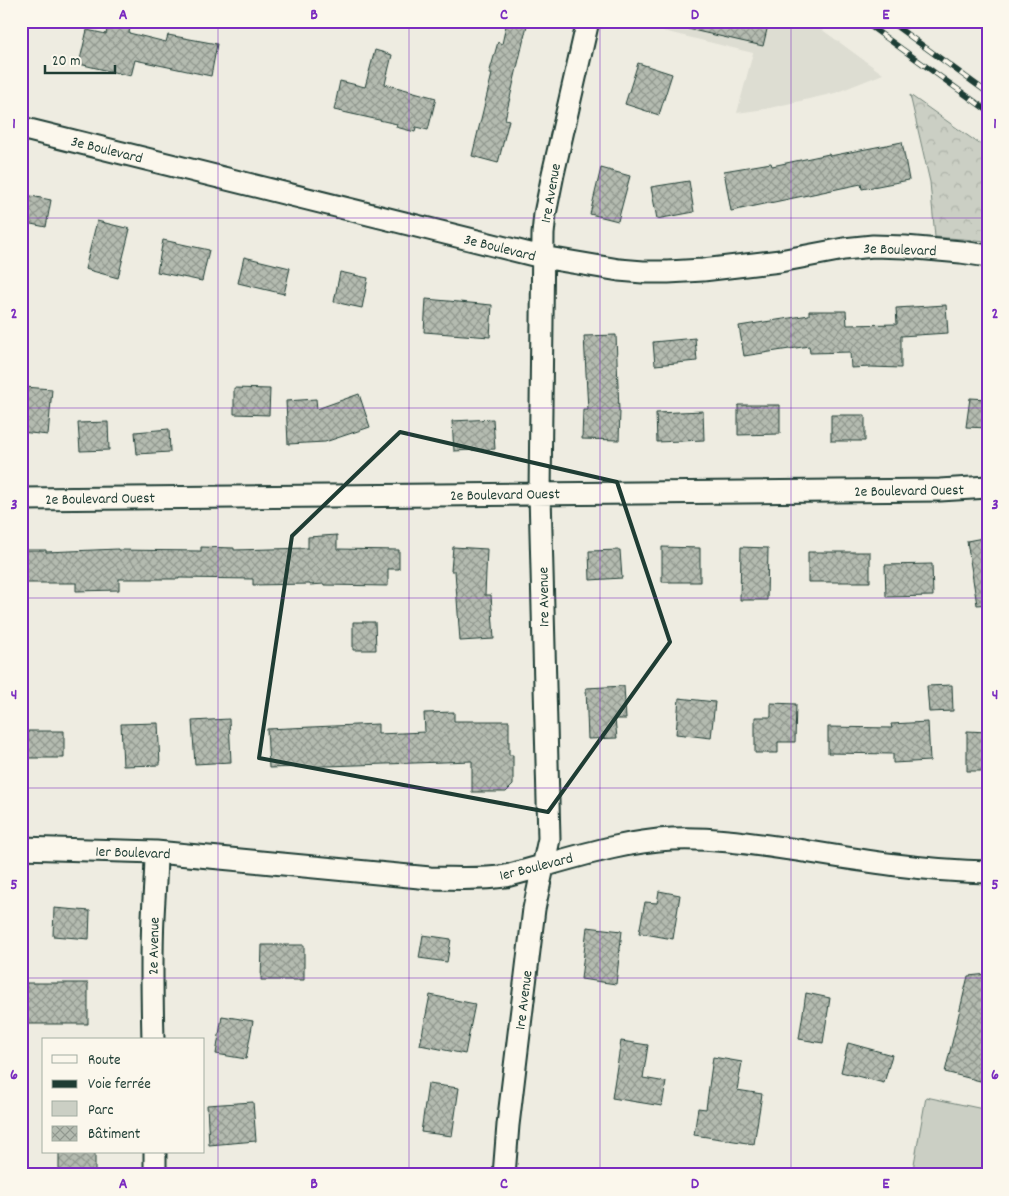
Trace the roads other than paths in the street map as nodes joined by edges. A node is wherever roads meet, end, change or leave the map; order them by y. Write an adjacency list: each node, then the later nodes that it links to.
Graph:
1 (588, 21): 4 (street, 1re Avenue)
2 (21, 128): 4 (street, 3e Boulevard)
3 (988, 256): 4 (street, 3e Boulevard)
4 (542, 257): 6 (street, 1re Avenue)
5 (988, 487): 6 (street, 2e Boulevard Ouest)
6 (540, 494): 7 (street, 2e Boulevard Ouest); 10 (street, 1re Avenue)
7 (21, 499)
8 (21, 848): 9 (street, 1er Boulevard)
9 (156, 852): 10 (street, 1er Boulevard); 12 (street, 2e Avenue)
10 (543, 866): 11 (street, 1er Boulevard); 15 (street, 1re Avenue)
11 (988, 872)
12 (153, 1038)
13 (155, 1154): 14 (street)
14 (155, 1175)
15 (504, 1175)

